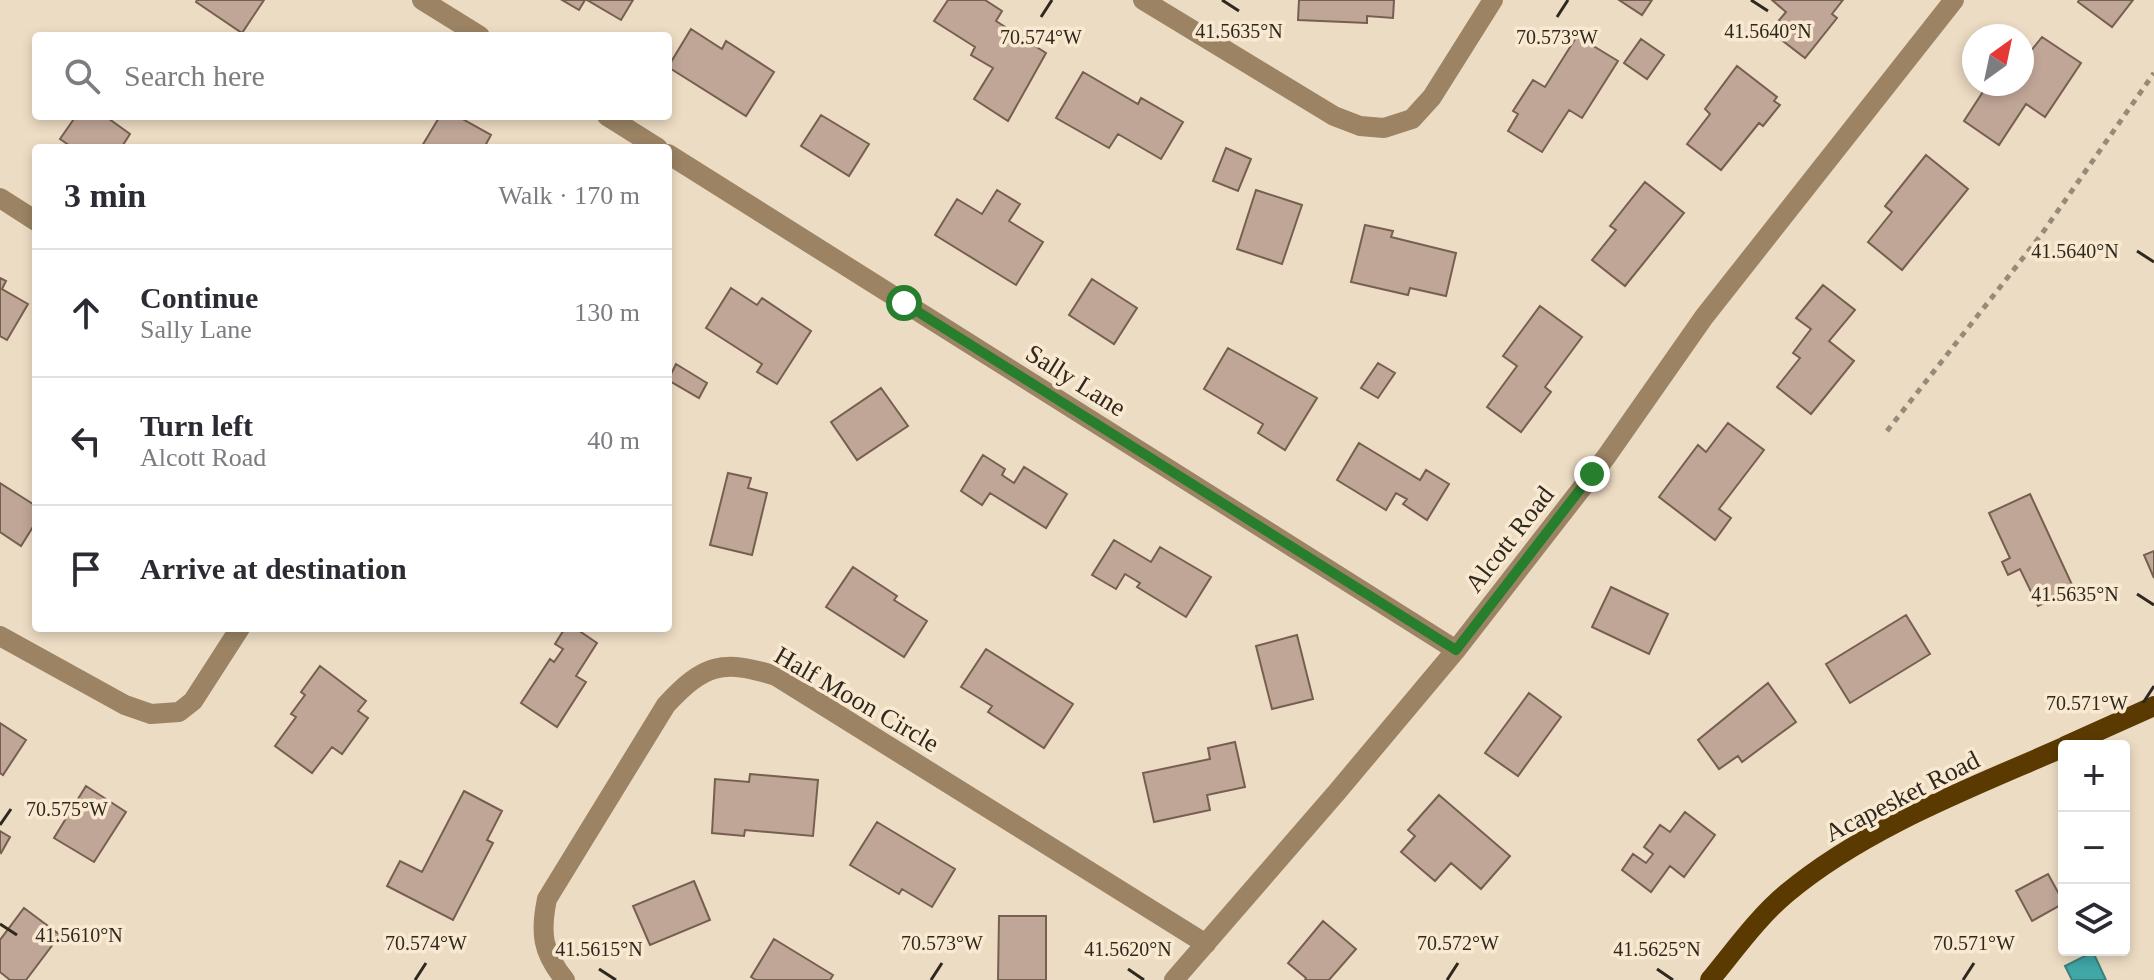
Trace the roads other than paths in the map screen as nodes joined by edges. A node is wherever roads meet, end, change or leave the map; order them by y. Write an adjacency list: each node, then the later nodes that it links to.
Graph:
1 (422, 0): 5 (street)
2 (1143, 0): 3 (street)
3 (1493, 0)
4 (1954, 0): 13 (street, Alcott Road)
5 (474, 32)
6 (613, 120): 7 (street)
7 (652, 144)
8 (672, 157): 13 (street, Sally Lane)
9 (0, 198): 10 (street)
10 (32, 218)
11 (237, 632): 12 (street)
12 (0, 636)
13 (1456, 650): 17 (street, Alcott Road)
14 (2154, 706): 15 (main road, Acapesket Road)
15 (2078, 740)
16 (2058, 749): 20 (main road, Acapesket Road)
17 (1206, 944): 18 (street, Half Moon Circle); 19 (street, Alcott Road)
18 (565, 980)
19 (1174, 980)
20 (1710, 980)

